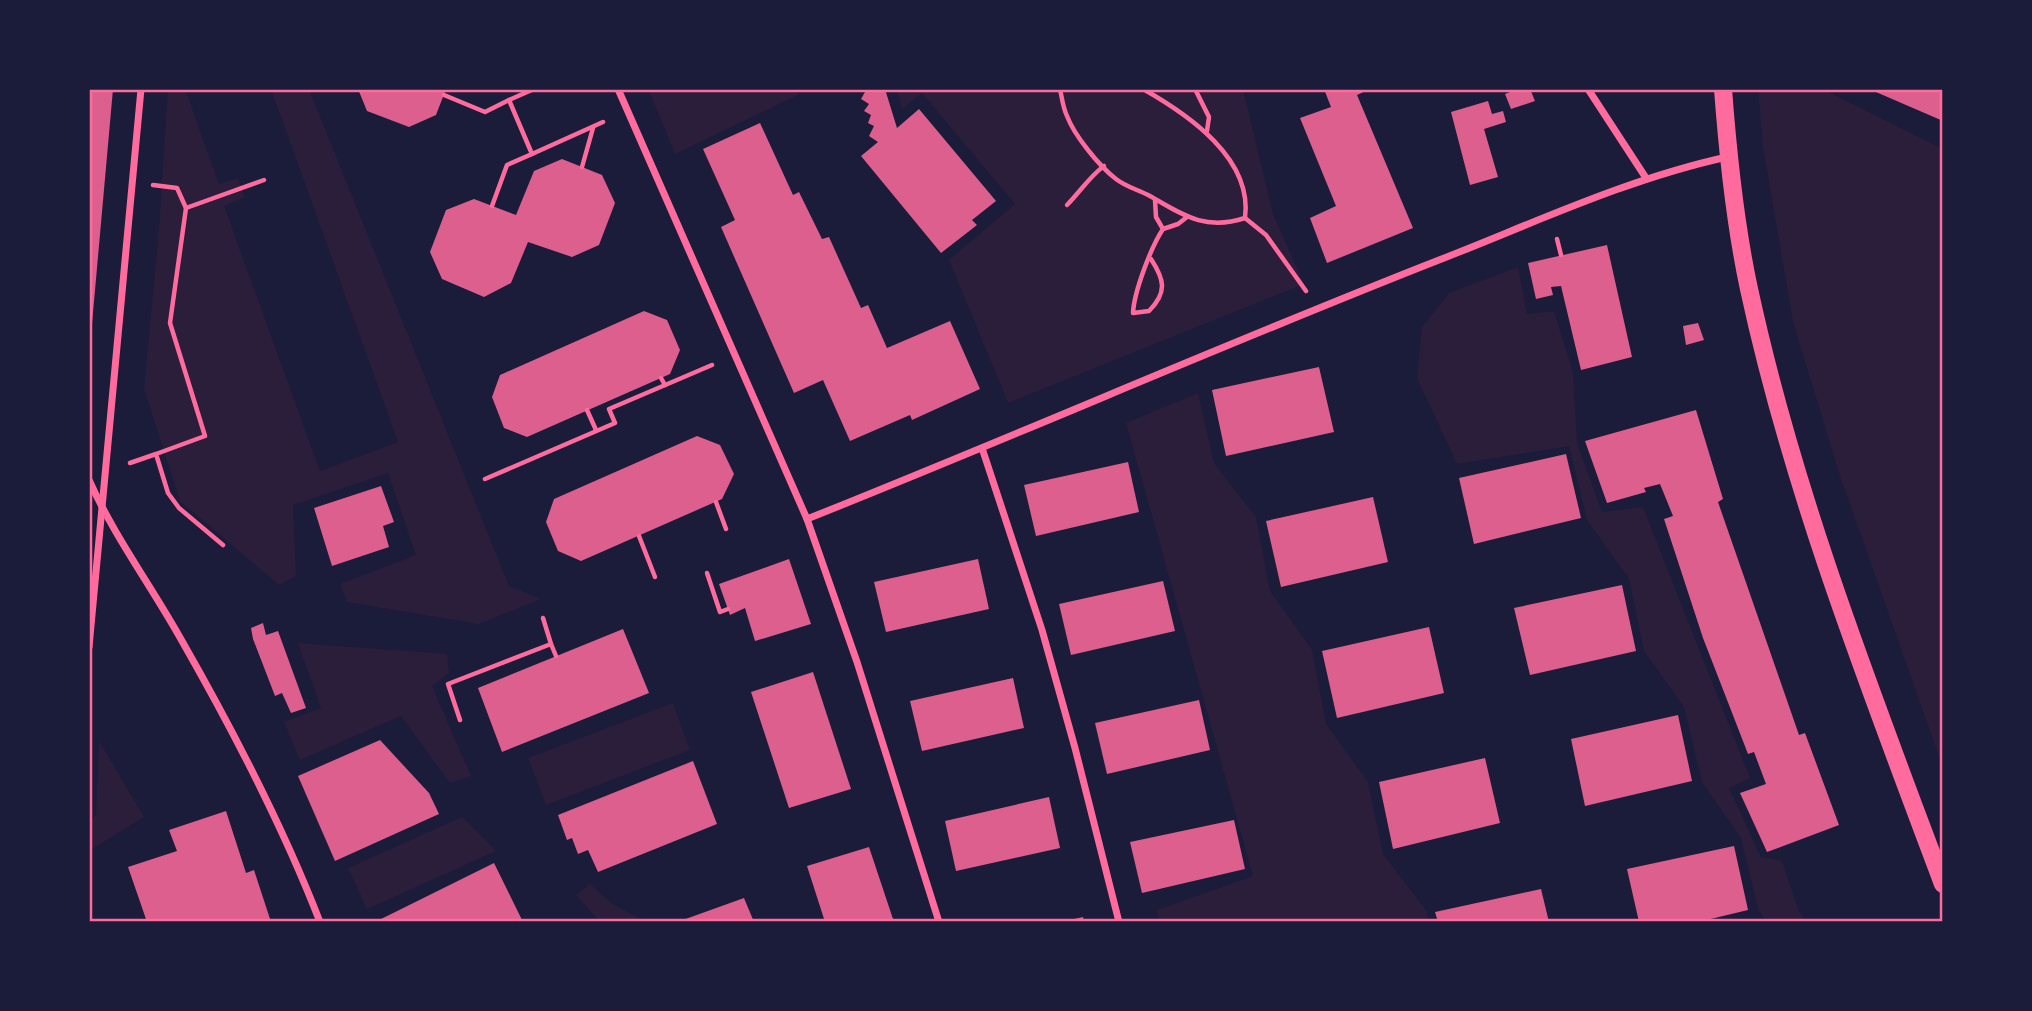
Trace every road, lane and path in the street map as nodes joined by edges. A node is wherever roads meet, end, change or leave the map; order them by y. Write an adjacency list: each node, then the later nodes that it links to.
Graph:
1 (141, 89): 44 (street)
2 (534, 89): 10 (path)
3 (618, 89): 45 (street)
4 (1060, 89): 16 (path)
5 (1143, 89): 13 (path)
6 (1195, 89): 13 (path)
7 (1588, 89): 18 (street)
8 (1723, 89): 15 (main road)
9 (444, 95): 10 (path)
10 (509, 100): 14 (path)
11 (603, 122): 12 (path)
12 (594, 127): 14 (path); 17 (path)
13 (1207, 131): 26 (path)
14 (532, 154): 23 (path)
15 (1728, 157): 18 (street); 58 (main road)
16 (1104, 166): 21 (path); 22 (path)
17 (582, 167)
18 (1646, 178): 37 (street)
19 (264, 180): 24 (path)
20 (148, 185): 24 (path)
21 (1155, 200): 25 (path); 27 (path)
22 (1067, 205)
23 (492, 206)
24 (186, 208): 38 (path)
25 (1188, 217): 26 (path); 27 (path)
26 (1245, 218): 31 (path)
27 (1163, 229): 30 (path)
28 (1557, 239): 29 (path)
29 (1561, 255)
30 (1151, 258): 30 (path)
31 (1307, 292)
32 (712, 365): 34 (path)
33 (661, 377): 34 (path)
34 (665, 385): 36 (path)
35 (587, 410): 36 (path)
36 (596, 430): 40 (path)
37 (982, 448): 45 (street); 61 (street)
38 (156, 454): 39 (path); 48 (path)
39 (130, 463)
40 (485, 479)
41 (89, 480): 44 (street)
42 (89, 492): 44 (street)
43 (716, 502): 46 (path)
44 (101, 506): 53 (street); 59 (street)
45 (807, 519): 60 (street)
46 (726, 529)
47 (639, 536): 50 (path)
48 (223, 545)
49 (706, 573): 51 (path)
50 (655, 577)
51 (728, 609)
52 (543, 618): 54 (path)
53 (90, 635): 55 (street)
54 (551, 644): 56 (path); 57 (path)
55 (89, 647)
56 (556, 656)
57 (460, 719)
58 (1943, 884)
59 (320, 922)
60 (939, 922)
61 (1119, 922)

